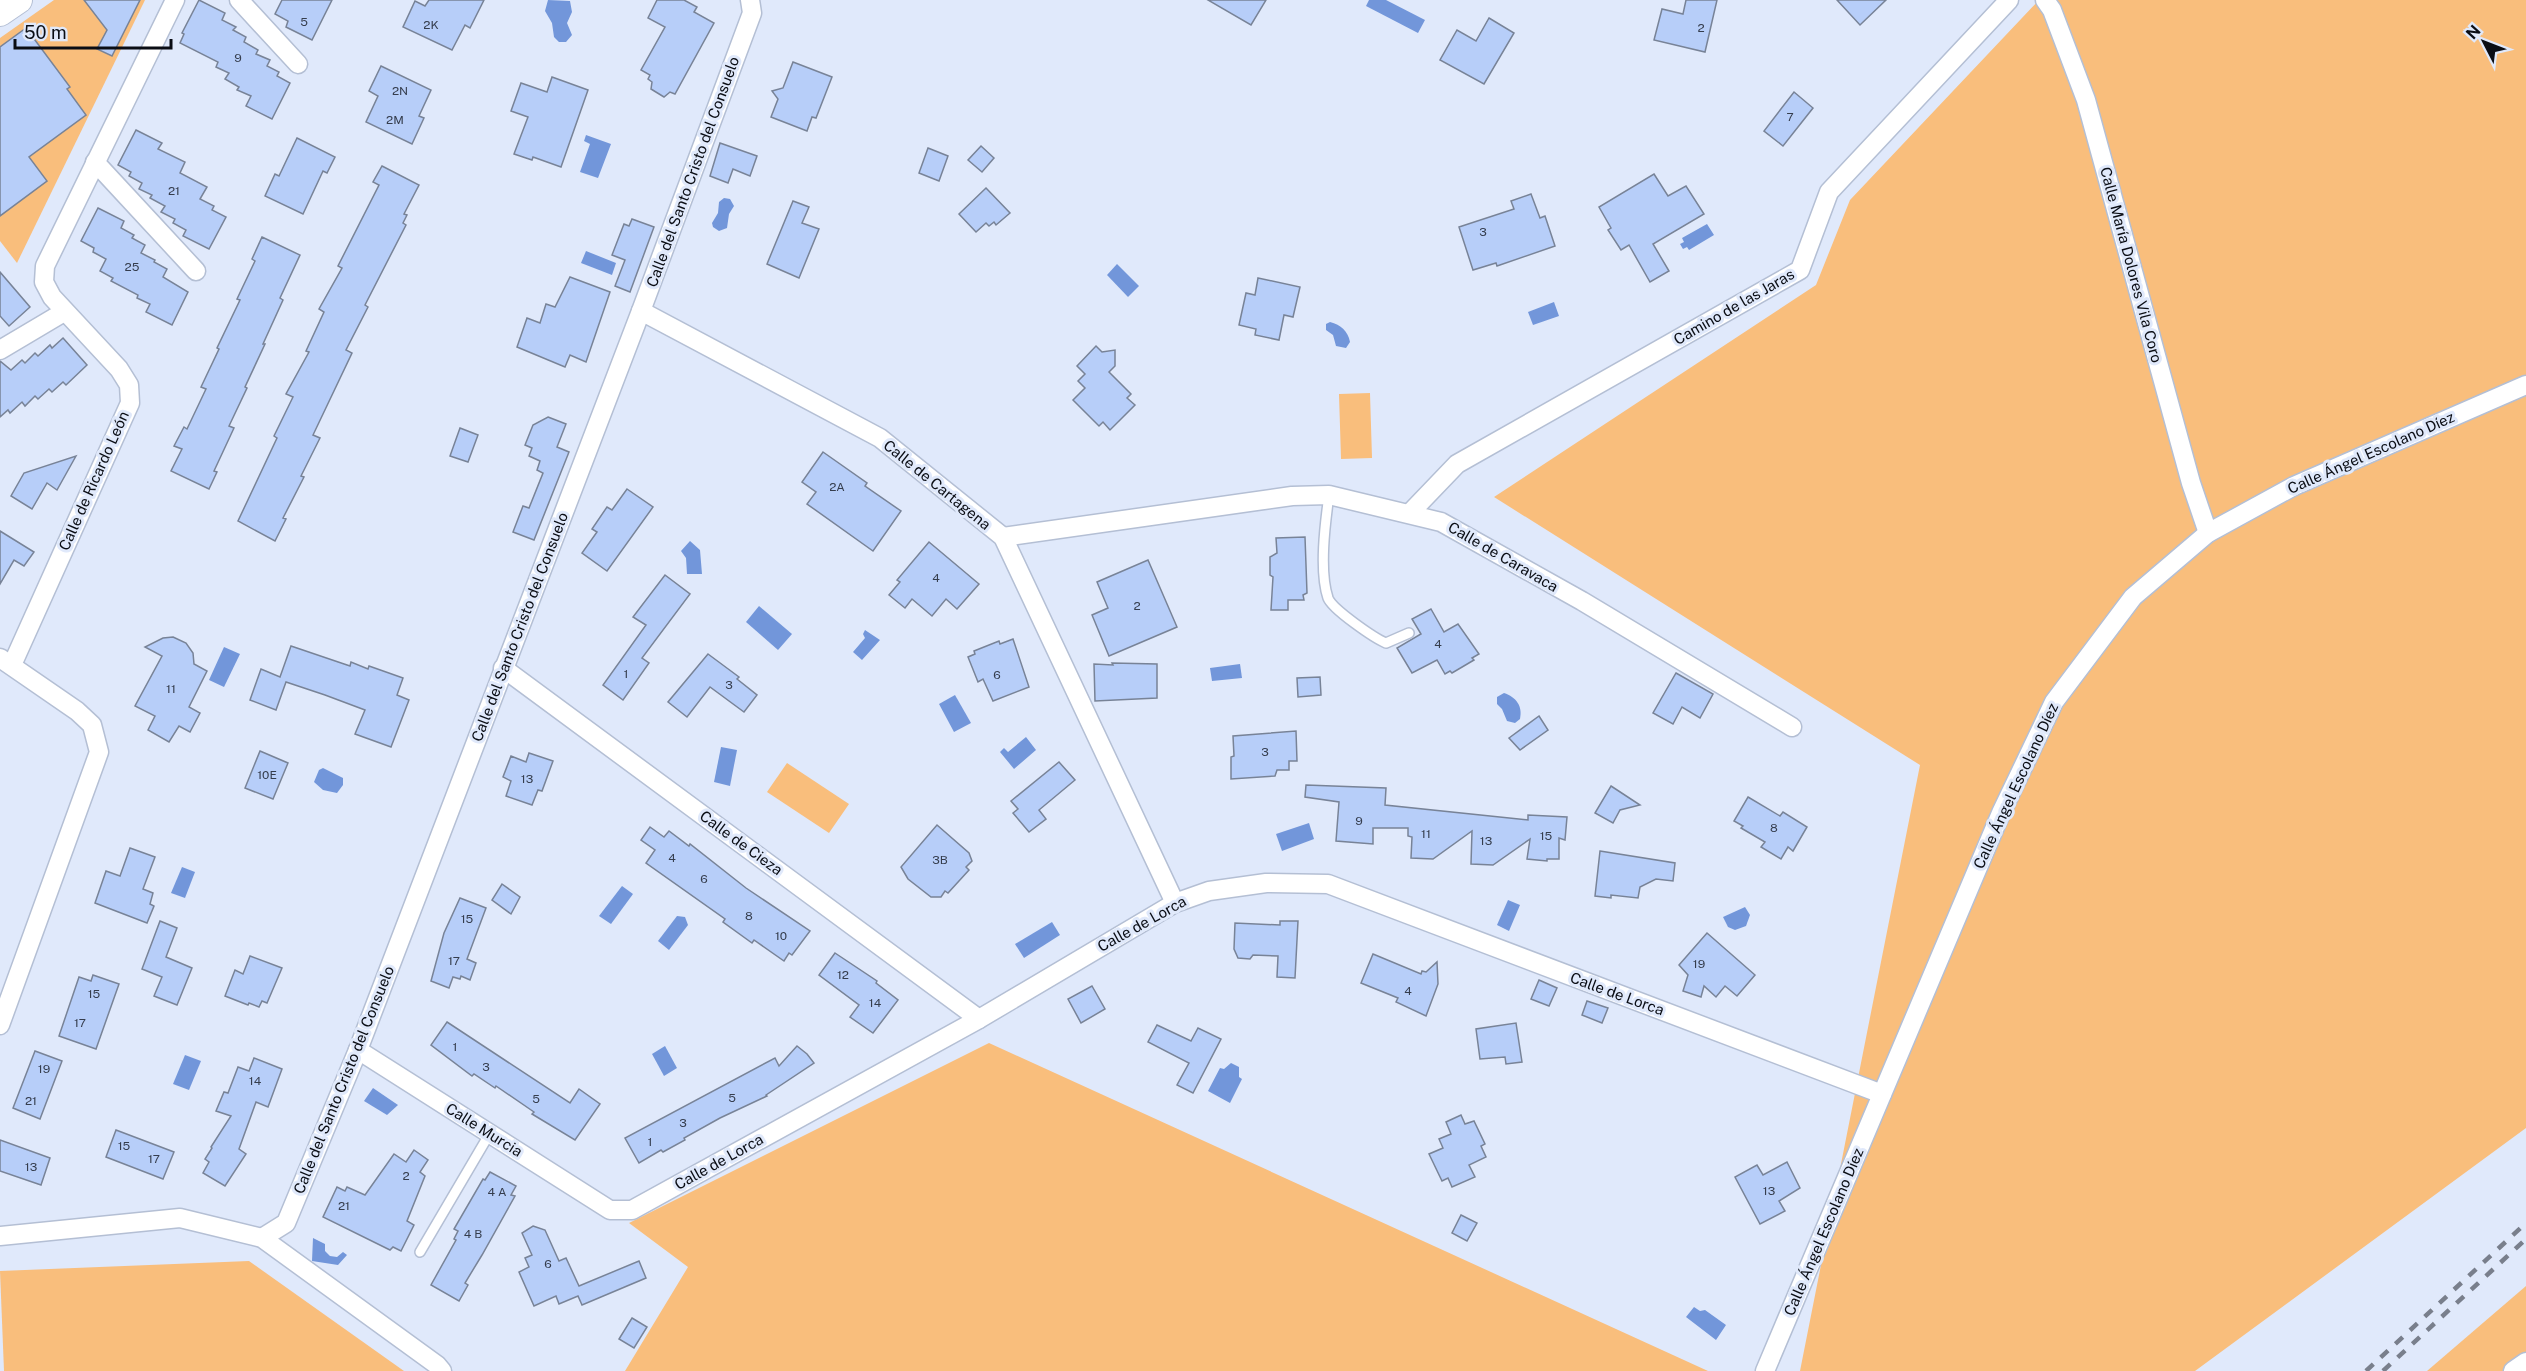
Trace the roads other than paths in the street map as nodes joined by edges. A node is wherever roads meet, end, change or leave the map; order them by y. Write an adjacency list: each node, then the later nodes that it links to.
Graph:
1 (19, 0): 7 (main road)
2 (175, 0): 9 (street, Calle de Ricardo León)
3 (239, 0): 8 (street)
4 (750, 0): 11 (street, Calle del Santo Cristo del Consuelo)
5 (2009, 0): 16 (street, Camino de las Jaras)
6 (2045, 0): 17 (street, Calle María Dolores Vila Coro)
7 (0, 13)
8 (298, 64)
9 (95, 162): 10 (street); 12 (street, Calle de Ricardo León)
10 (196, 271)
11 (641, 311): 18 (street, Calle de Cartagena); 21 (street, Calle del Santo Cristo del Consuelo)
12 (64, 312): 13 (street); 20 (street, Calle de Ricardo León)
13 (0, 350)
14 (2526, 385): 17 (street, Calle Ángel Escolano Díez)
15 (1329, 495): 16 (street, Calle de Caravaca); 18 (street, Calle de Caravaca); 19 (lane)
16 (1410, 513): 22 (street, Calle de Caravaca)
17 (2208, 534): 27 (street, Calle Ángel Escolano Díez)
18 (1003, 537): 23 (street, Calle de Cartagena)
19 (1409, 633)
20 (6, 662): 25 (street)
21 (503, 668): 24 (street, Calle de Cieza); 26 (street, Calle del Santo Cristo del Consuelo)
22 (1792, 727)
23 (1175, 903): 24 (street, Calle de Lorca); 27 (street, Calle de Lorca)
24 (979, 1019): 29 (street, Calle de Lorca)
25 (0, 1025)
26 (358, 1050): 28 (street, Calle Murcia); 31 (street, Calle del Santo Cristo del Consuelo)
27 (1882, 1094): 35 (street, Calle Ángel Escolano Díez)
28 (489, 1133): 29 (street, Calle Murcia); 32 (lane)
29 (610, 1210)
30 (0, 1236): 31 (street)
31 (262, 1238): 34 (street)
32 (420, 1252)
33 (2526, 1362): 36 (street)
34 (442, 1371)
35 (1765, 1371)
36 (2513, 1371)

